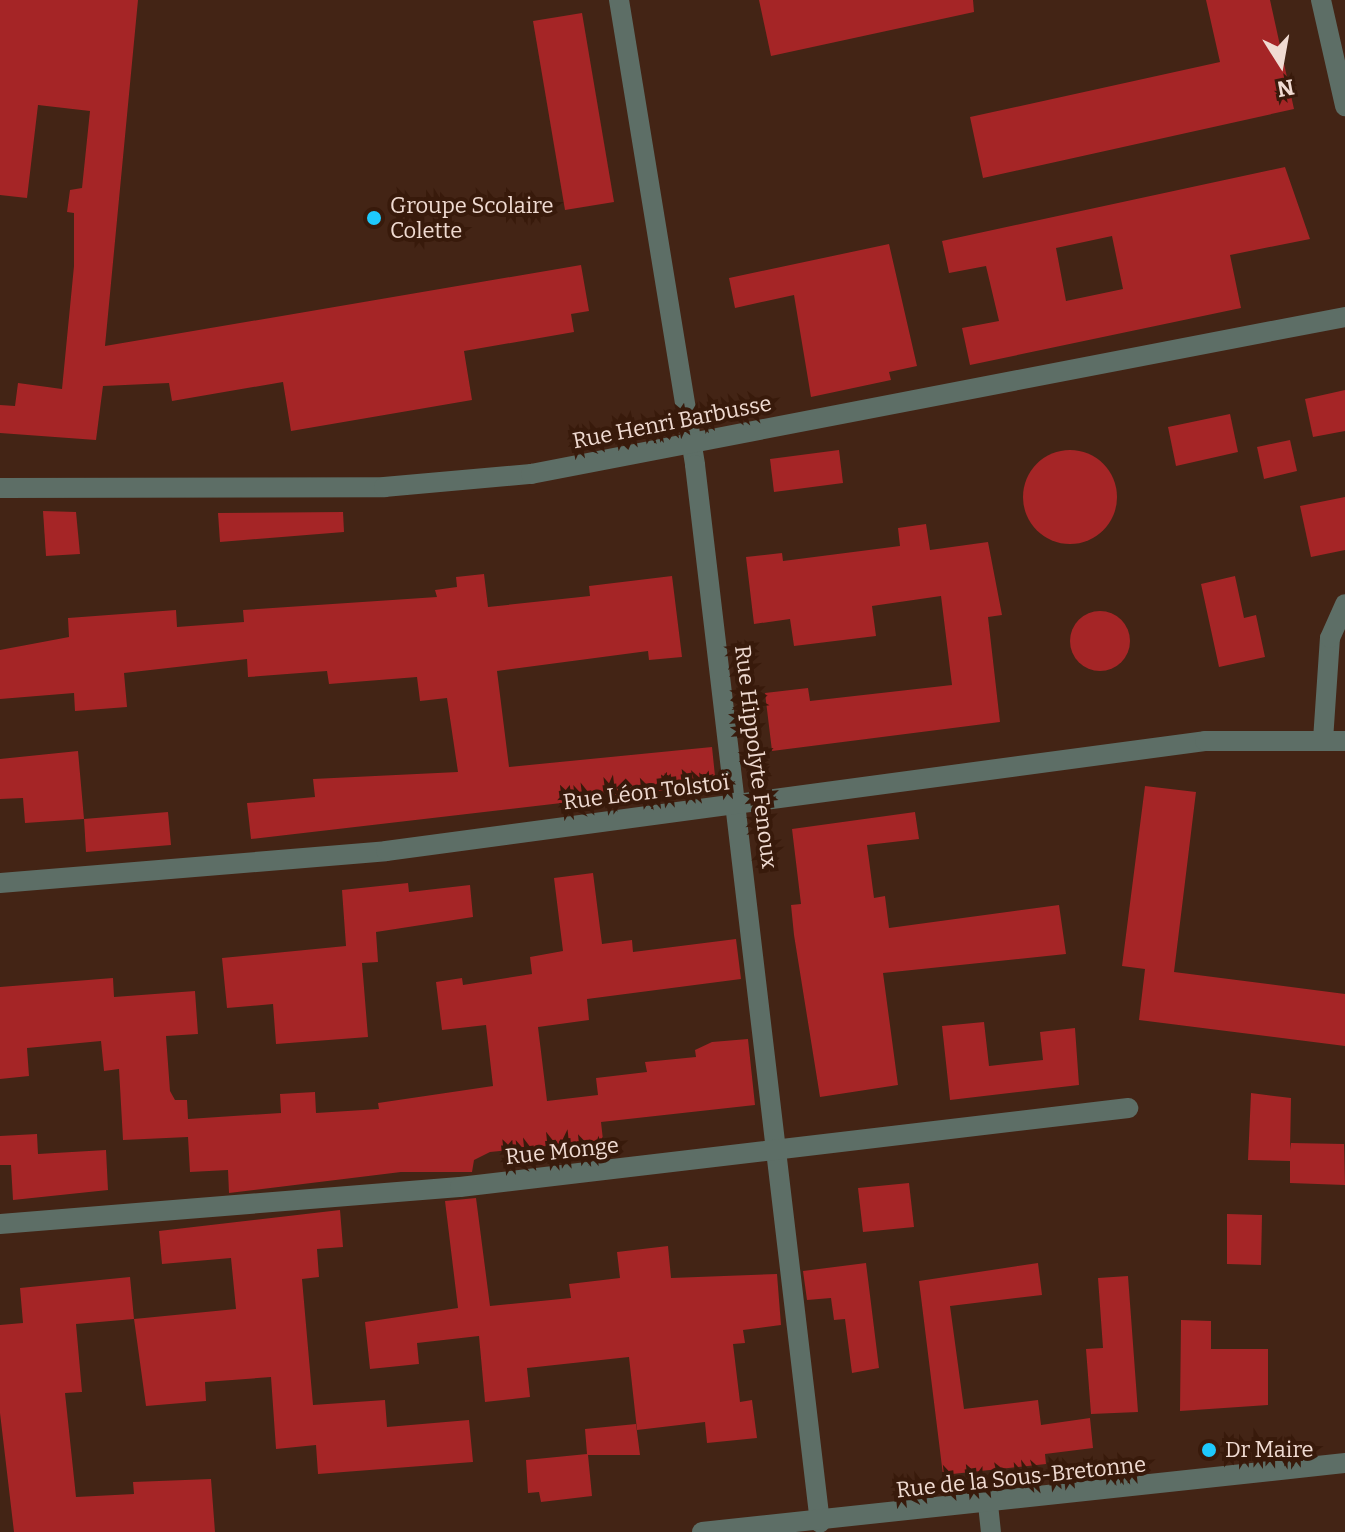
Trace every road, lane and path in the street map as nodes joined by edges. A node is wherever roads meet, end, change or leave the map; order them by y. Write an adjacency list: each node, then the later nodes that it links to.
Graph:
1 (619, 0): 5 (street, Rue Hippolyte Fenoux)
2 (1321, 0): 3 (street)
3 (1345, 106)
4 (1345, 317): 5 (street, Rue Henri Barbusse)
5 (692, 442): 6 (street, Rue Henri Barbusse); 10 (street, Rue Hippolyte Fenoux)
6 (0, 488)
7 (1345, 604): 8 (street)
8 (1323, 740): 9 (street, Rue Léon Tolstoï); 10 (street, Rue Léon Tolstoï)
9 (1345, 741)
10 (739, 804): 11 (street, Rue Léon Tolstoï); 13 (street, Rue Hippolyte Fenoux)
11 (0, 883)
12 (1128, 1108): 13 (street, Rue Monge)
13 (778, 1150): 14 (street, Rue Monge); 17 (street, Rue Hippolyte Fenoux)
14 (0, 1224)
15 (1345, 1463): 16 (street, Rue de la Sous-Bretonne)
16 (988, 1504): 17 (street, Rue de la Sous-Bretonne); 19 (street)
17 (820, 1523): 18 (street, Rue de la Sous-Bretonne)
18 (702, 1532)
19 (991, 1532)

